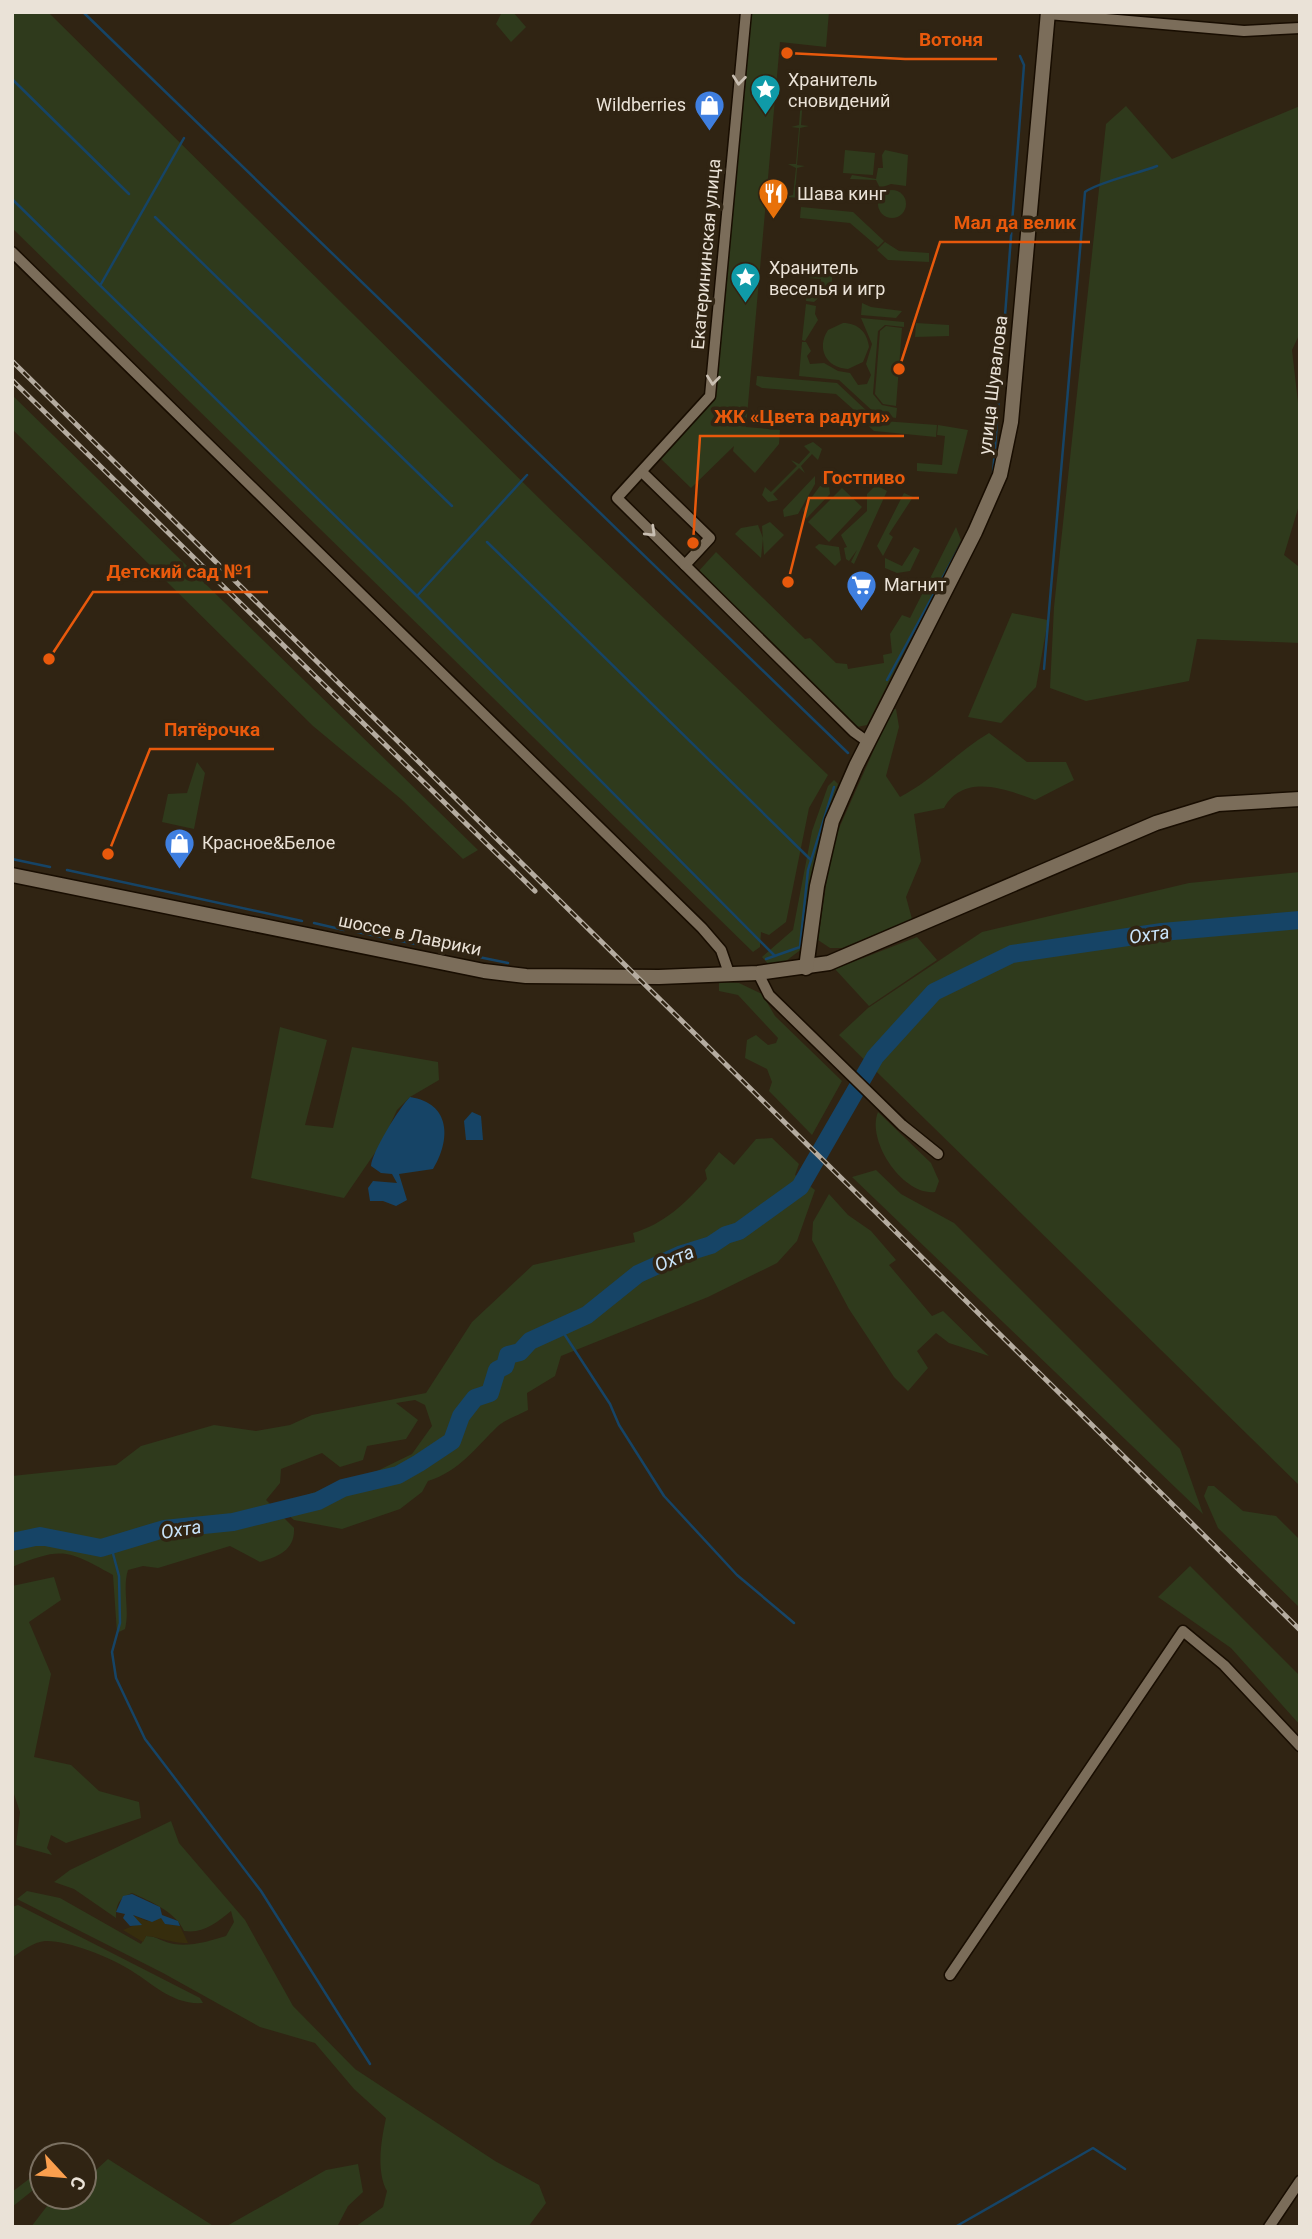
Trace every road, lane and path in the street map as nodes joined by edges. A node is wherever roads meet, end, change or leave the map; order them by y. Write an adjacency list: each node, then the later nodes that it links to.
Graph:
1 (746, 12): 5 (street, Екатерининская улица, one-way to 5)
2 (1048, 13): 3 (street); 7 (street, улица Шувалова)
3 (1300, 28)
4 (12, 252): 11 (street)
5 (643, 473): 6 (street); 6 (street, Екатерининская улица, one-way to 6)
6 (685, 565): 7 (street)
7 (868, 742): 10 (street, улица Шувалова)
8 (1300, 799): 10 (street, шоссе в Лаврики)
9 (12, 875): 11 (street, шоссе в Лаврики)
10 (806, 968): 12 (street, шоссе в Лаврики)
11 (729, 973): 12 (street, шоссе в Лаврики)
12 (758, 973): 13 (street)
13 (938, 1154)
14 (1300, 1746): 15 (street)
15 (950, 1975)
16 (1300, 2181): 17 (street)
17 (1269, 2227)

